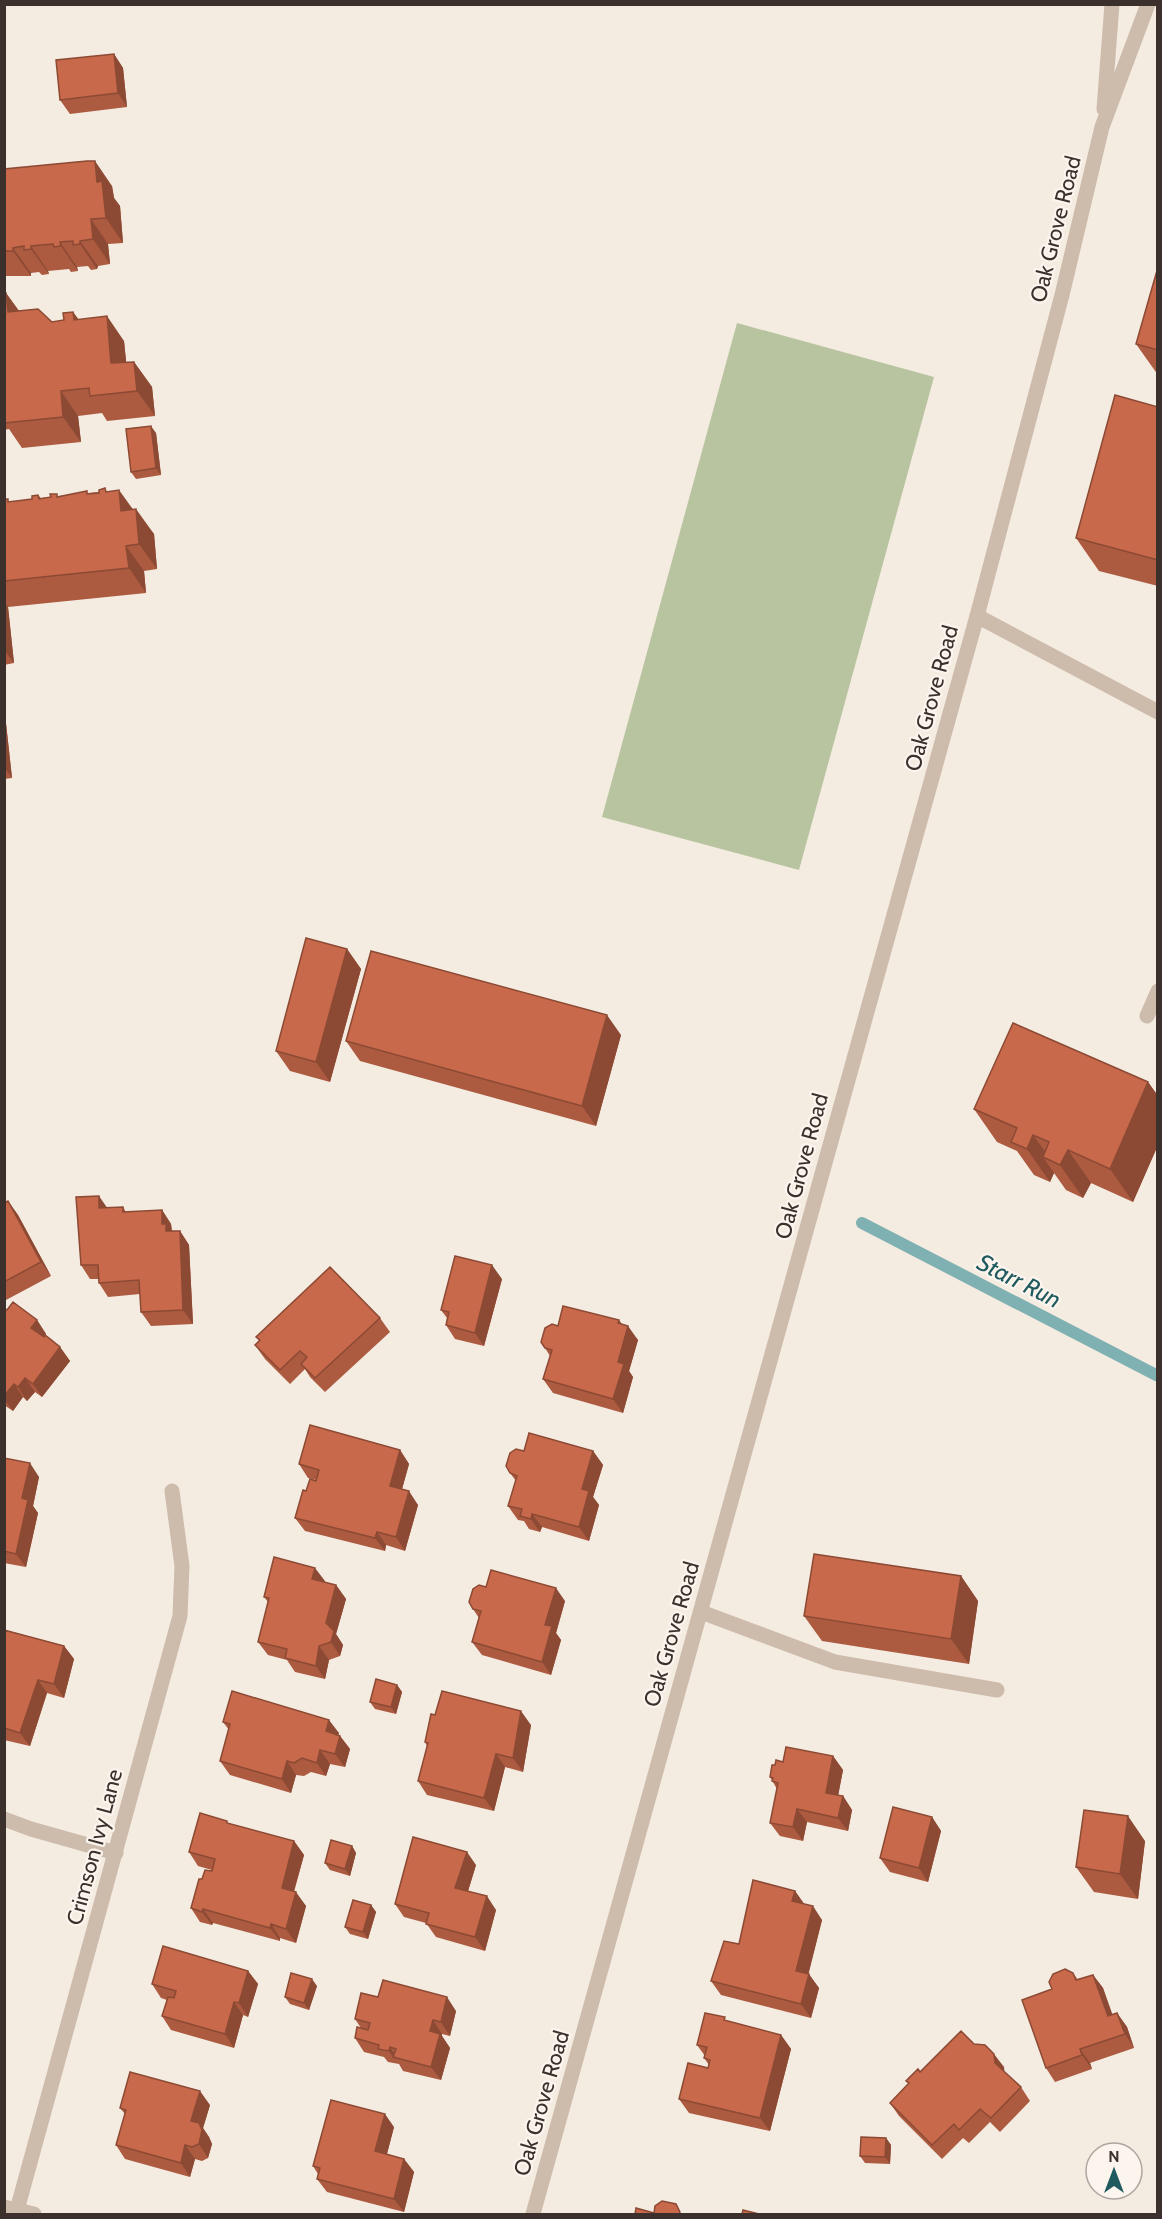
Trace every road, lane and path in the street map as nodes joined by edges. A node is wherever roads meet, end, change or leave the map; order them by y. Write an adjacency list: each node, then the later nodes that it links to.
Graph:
1 (1112, 4): 3 (street, Oak Grove Road)
2 (1148, 4): 3 (street, Oak Grove Road)
3 (1102, 127): 4 (street, Oak Grove Road)
4 (977, 616): 5 (street); 9 (street, Oak Grove Road)
5 (1158, 712)
6 (1158, 991): 7 (street)
7 (1147, 1016)
8 (172, 1491): 12 (street, Crimson Ivy Lane)
9 (701, 1612): 10 (street); 15 (street, Oak Grove Road)
10 (997, 1690)
11 (4, 1819): 12 (street)
12 (116, 1853): 13 (street, Crimson Ivy Lane)
13 (10, 2209): 14 (street)
14 (34, 2214)
15 (533, 2214)

